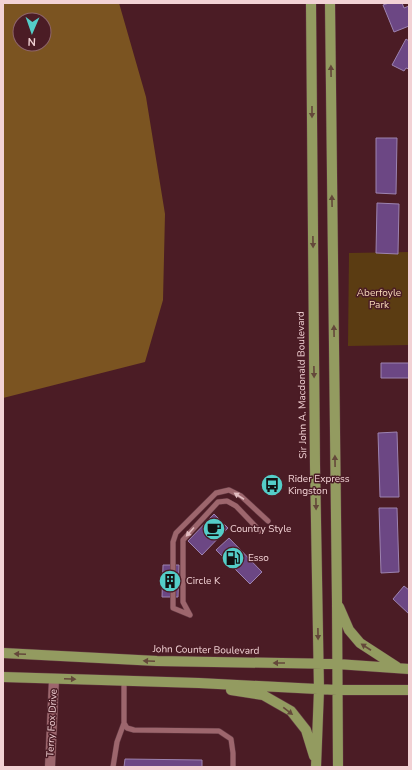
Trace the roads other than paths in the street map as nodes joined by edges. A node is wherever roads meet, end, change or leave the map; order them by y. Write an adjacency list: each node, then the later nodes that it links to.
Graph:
1 (311, 3): 7 (main road, Sir John A. Macdonald Boulevard, one-way to 7)
2 (330, 3): 5 (main road, one-way to 2)
3 (268, 521): 4 (lane)
4 (260, 531)
5 (337, 602): 8 (main road); 9 (main road, one-way to 5)
6 (3, 653): 7 (main road, John Counter Boulevard, one-way to 6)
7 (318, 663): 8 (main road, John Counter Boulevard); 14 (main road, Sir John A. Macdonald Boulevard)
8 (337, 664): 9 (main road, John Counter Boulevard); 15 (main road)
9 (404, 669)
10 (3, 677): 11 (main road)
11 (54, 679): 12 (main road, one-way to 12); 19 (street, Terry Fox Drive)
12 (124, 681): 13 (main road); 17 (lane)
13 (199, 683): 14 (main road); 18 (main road, one-way to 18)
14 (319, 690): 15 (main road); 18 (main road, Sir John A. Macdonald Boulevard)
15 (337, 690): 16 (main road); 22 (main road)
16 (409, 690)
17 (124, 723): 20 (lane); 21 (lane)
18 (316, 764)
19 (50, 767)
20 (113, 767)
21 (233, 767)
22 (338, 767)

